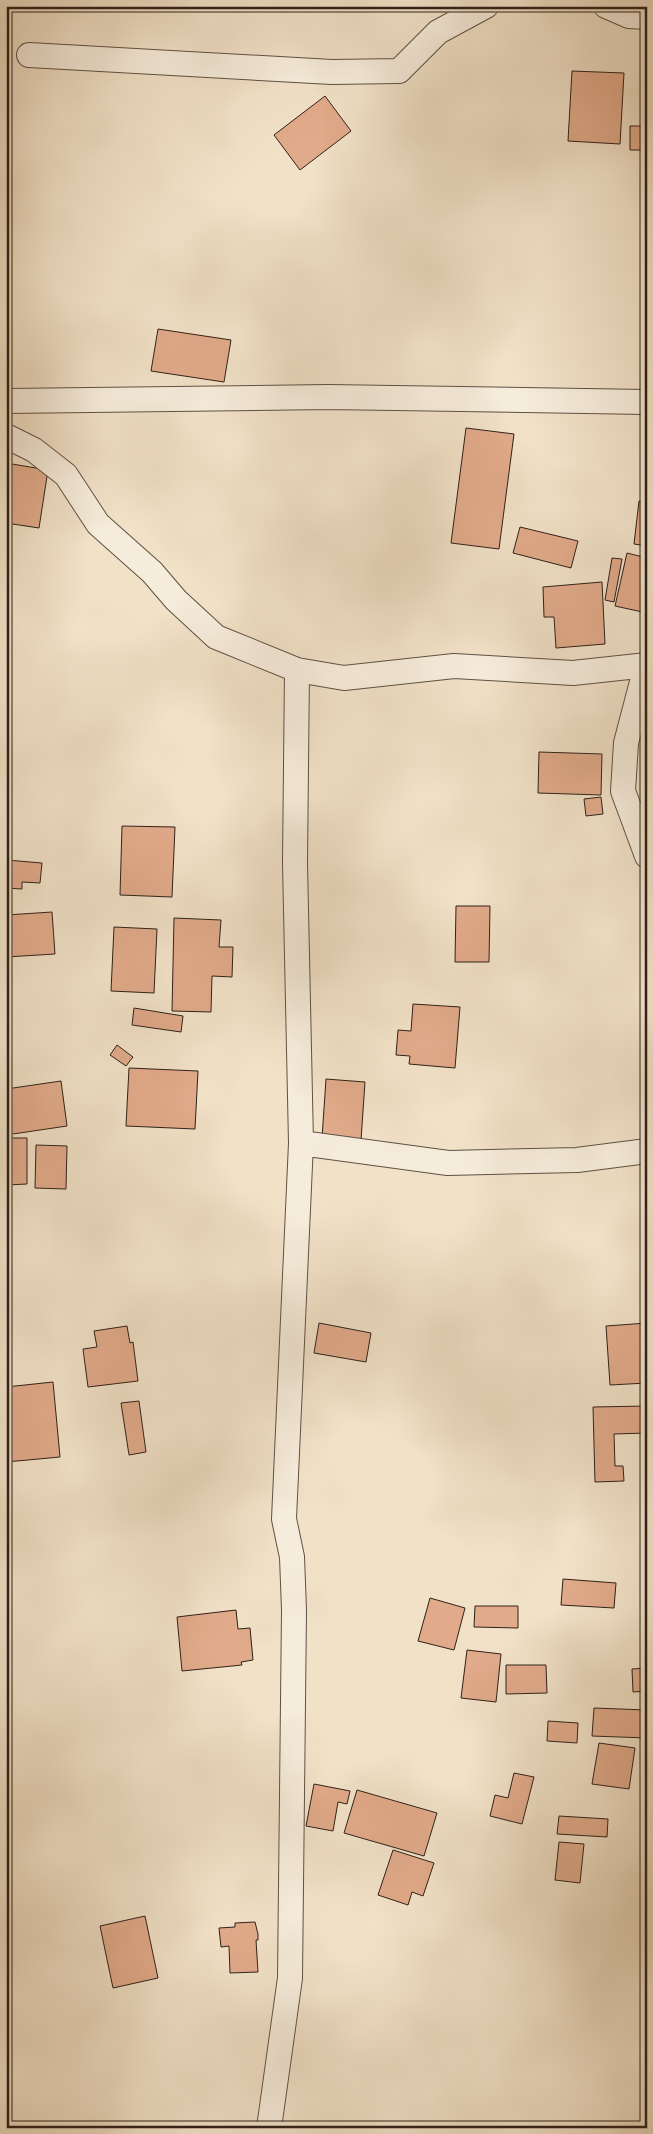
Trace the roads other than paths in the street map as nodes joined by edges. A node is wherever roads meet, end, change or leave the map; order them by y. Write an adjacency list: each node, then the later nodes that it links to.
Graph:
1 (486, 6): 4 (street)
2 (606, 6): 3 (street)
3 (647, 17)
4 (30, 54)
5 (6, 401): 6 (street)
6 (647, 402)
7 (6, 436): 9 (street)
8 (647, 665): 9 (street)
9 (297, 670): 12 (street)
10 (647, 672): 11 (street)
11 (647, 856)
12 (302, 1142): 13 (street); 14 (street)
13 (647, 1150)
14 (269, 2128)

